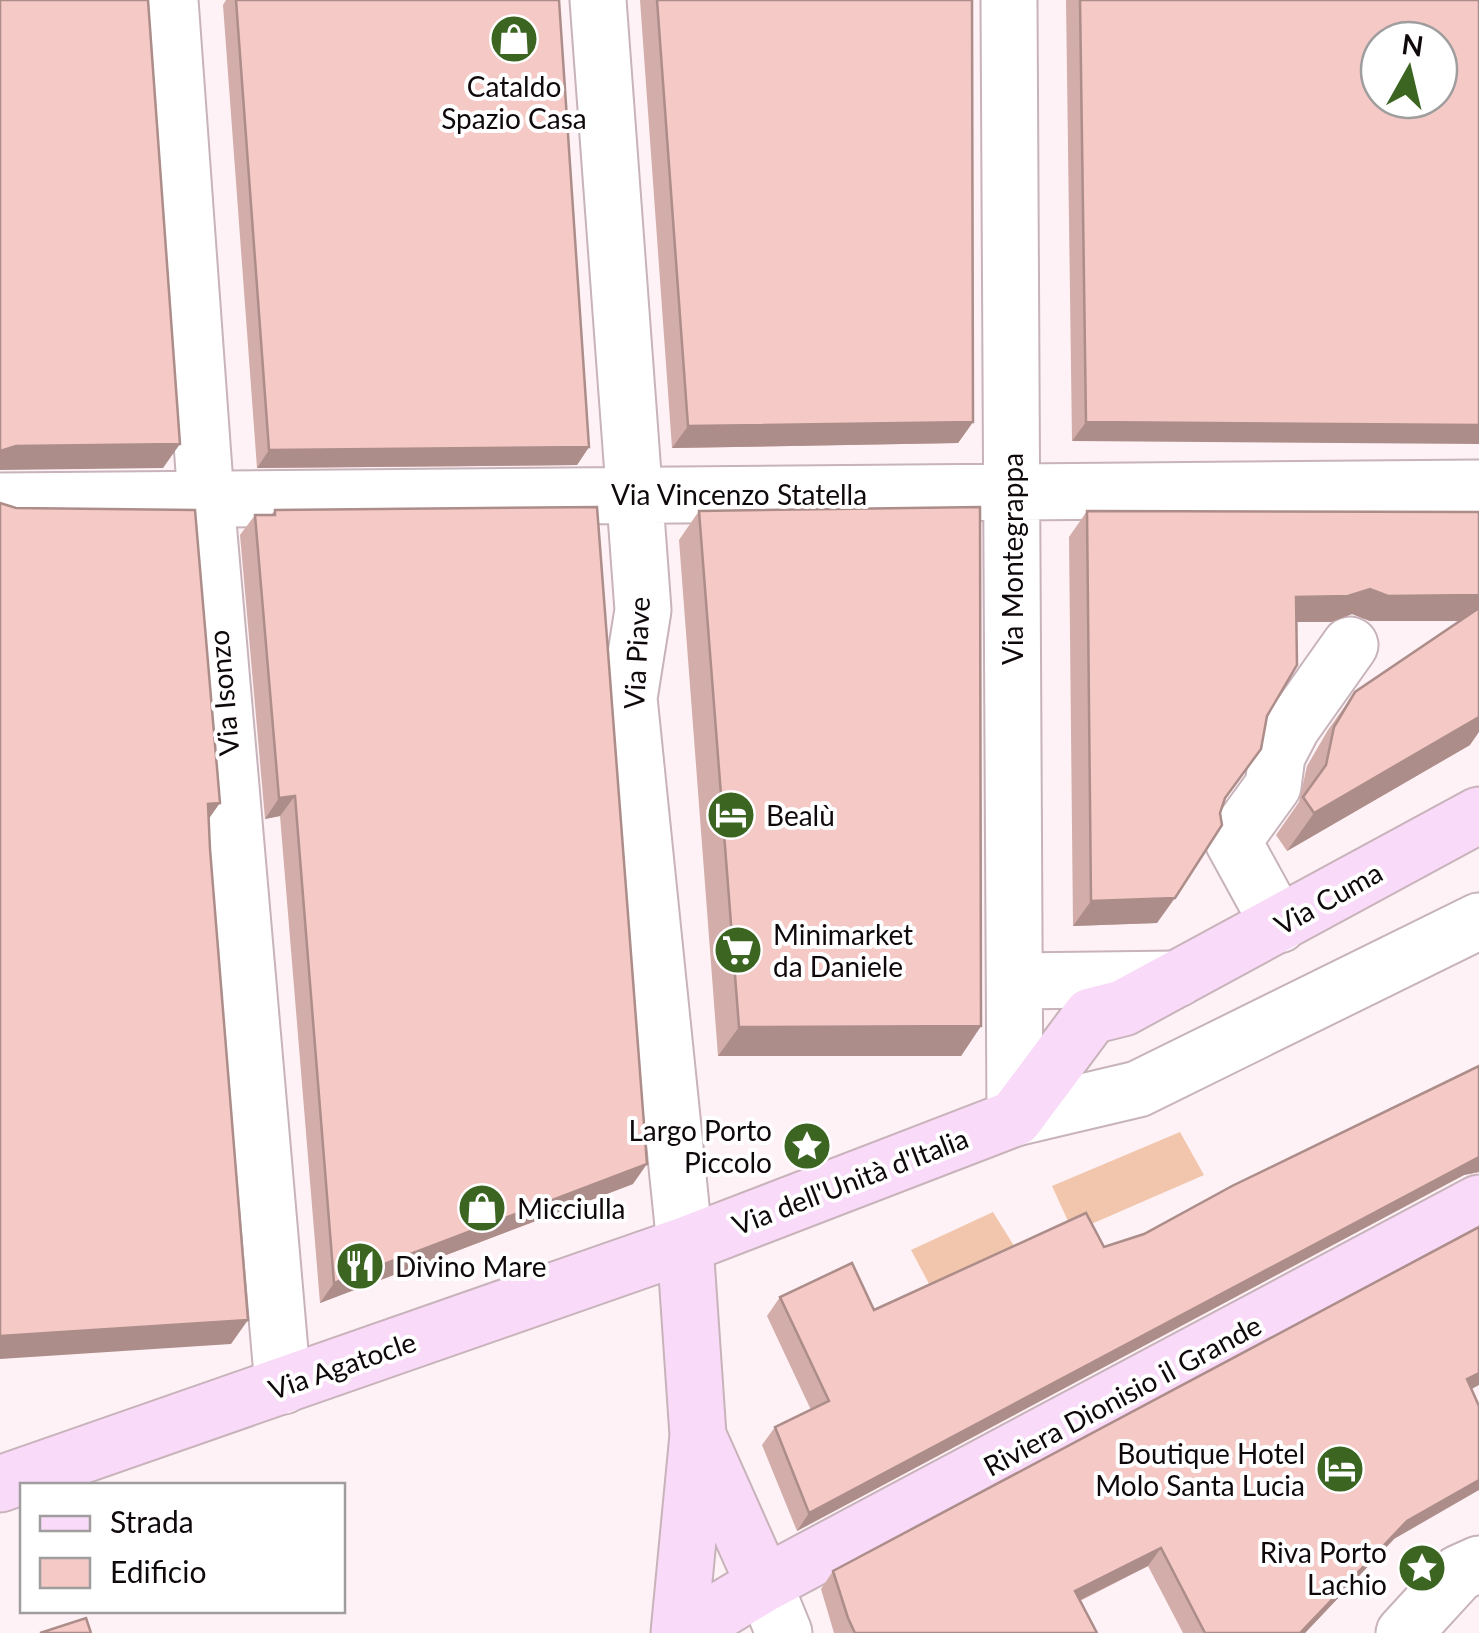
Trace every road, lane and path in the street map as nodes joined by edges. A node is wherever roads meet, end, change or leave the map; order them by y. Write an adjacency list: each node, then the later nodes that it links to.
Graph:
1 (170, 0): 7 (street, Via Isonzo)
2 (598, 0): 6 (street, Via Piave)
3 (1009, 0): 5 (street, Via Montegrappa)
4 (1479, 488): 5 (street, Via Vincenzo Statella)
5 (1012, 492): 6 (street, Via Vincenzo Statella); 14 (street, Via Montegrappa)
6 (634, 496): 7 (street, Via Vincenzo Statella); 17 (street, Via Piave)
7 (206, 499): 8 (street, Via Vincenzo Statella); 18 (street, Via Isonzo)
8 (0, 501)
9 (1350, 645): 12 (street)
10 (1479, 816): 12 (street, Via Cuma)
11 (1479, 921): 15 (street)
12 (1279, 925): 13 (street, Via Cuma)
13 (1177, 979): 14 (street); 15 (street, Via Cuma)
14 (1015, 980): 15 (street, Via Montegrappa)
15 (1015, 1118): 17 (street, Via dell'Unità d'Italia)
16 (1479, 1204): 22 (street, Riviera Dionisio il Grande)
17 (685, 1244): 18 (street, Via Agatocle); 19 (street)
18 (283, 1386): 20 (street, Via Agatocle)
19 (698, 1435): 22 (street); 23 (street)
20 (0, 1484)
21 (1479, 1564): 24 (street)
22 (774, 1609): 23 (street, Riviera Dionisio il Grande)
23 (681, 1633)
24 (1404, 1633)

